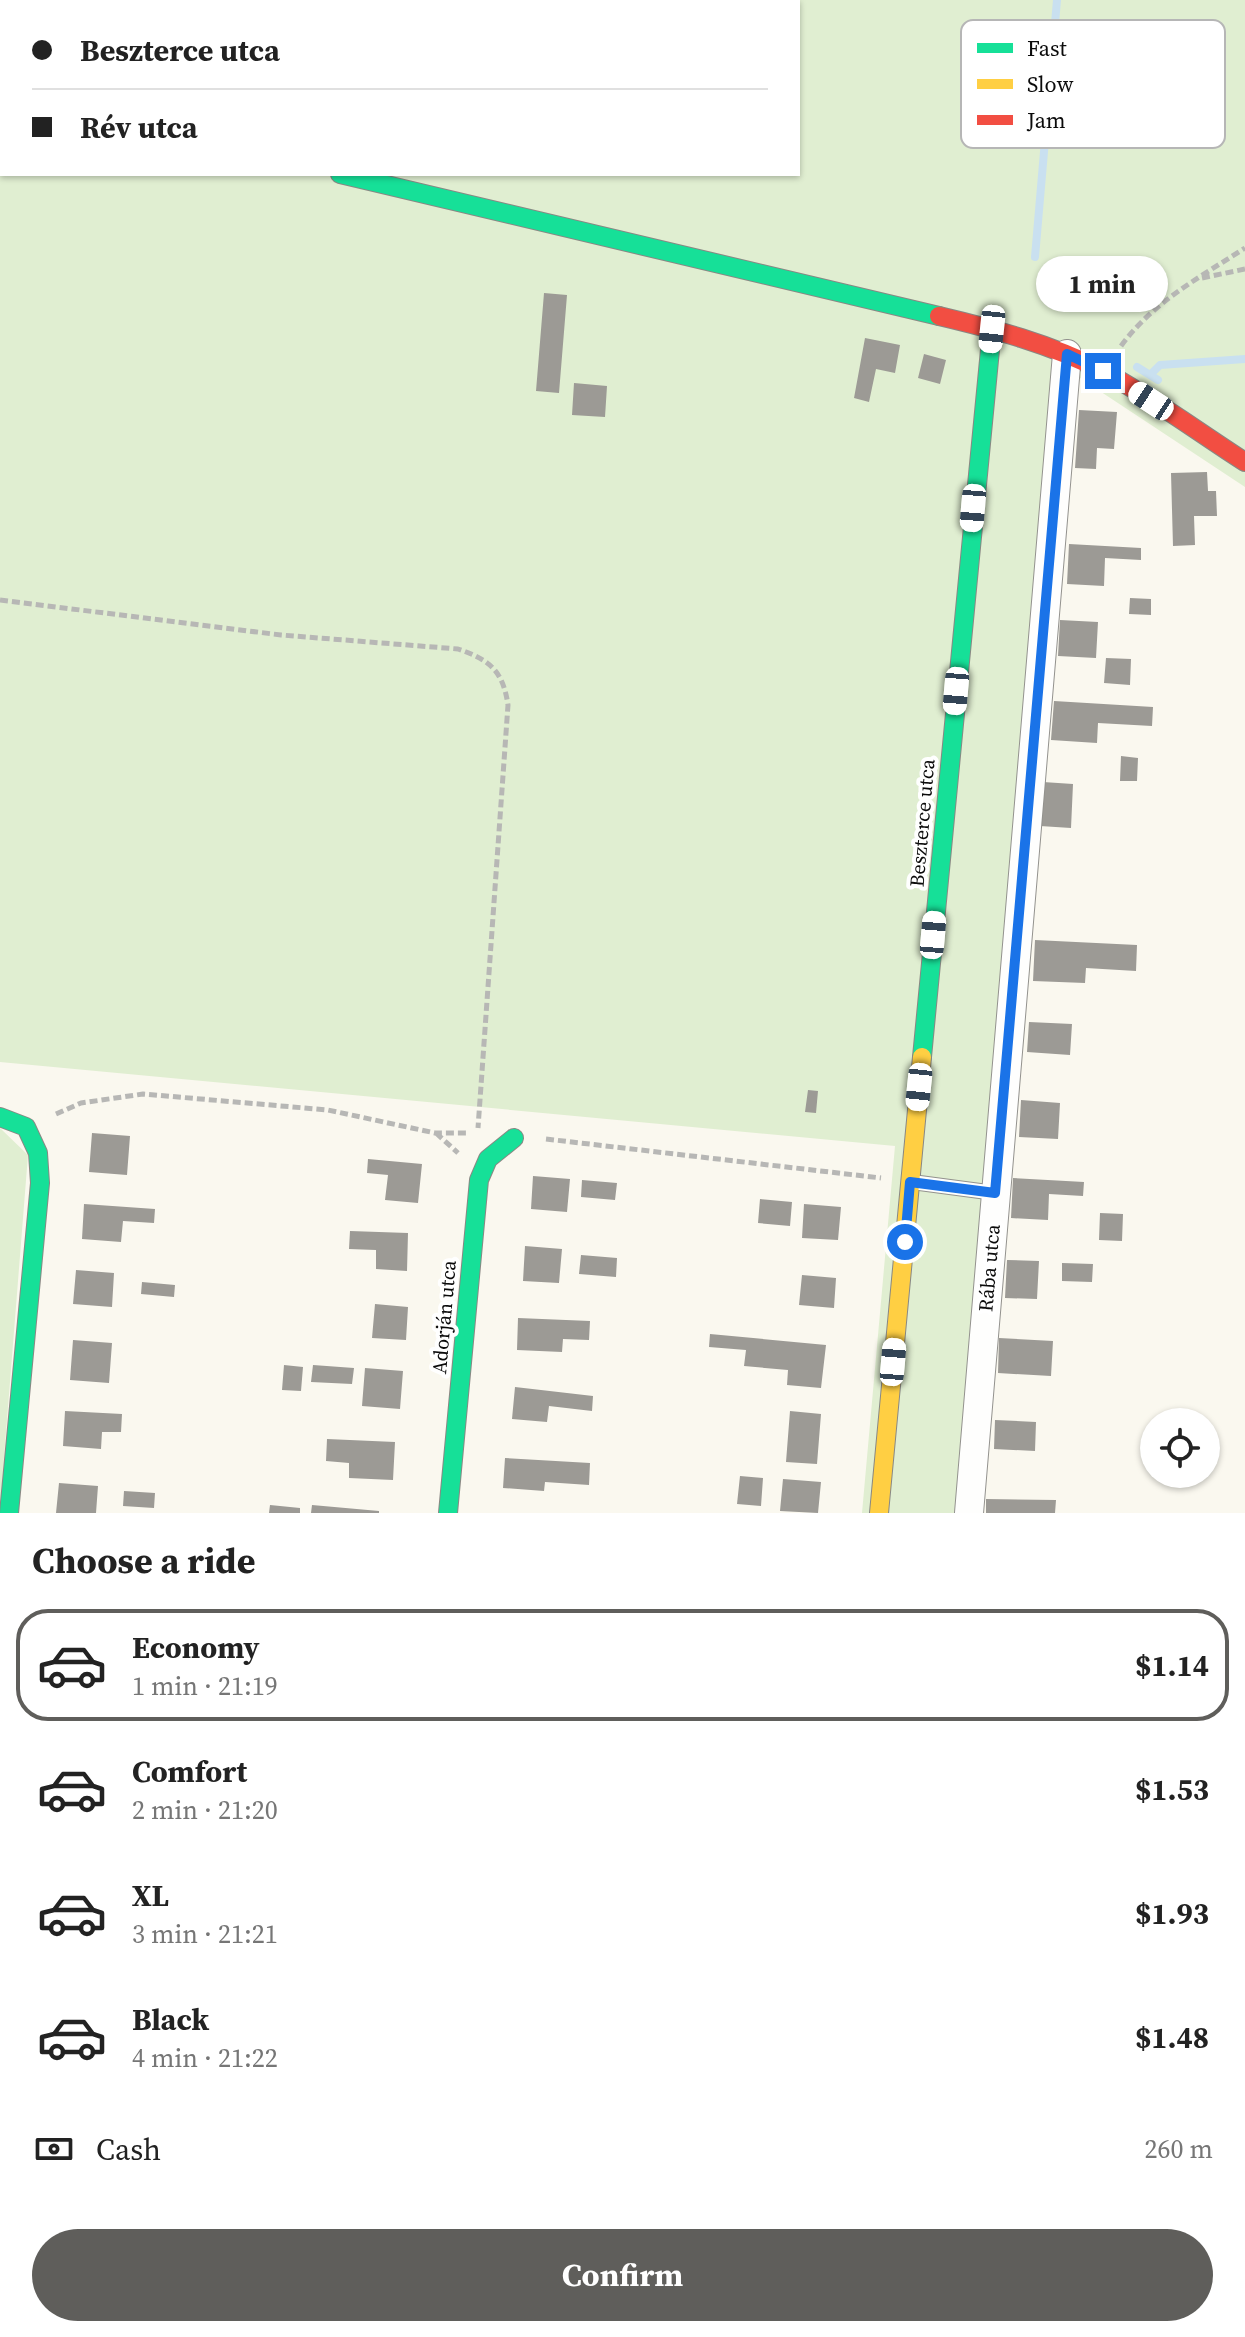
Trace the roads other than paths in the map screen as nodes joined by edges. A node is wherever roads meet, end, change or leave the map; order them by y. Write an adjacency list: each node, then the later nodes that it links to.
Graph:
1 (348, 176): 2 (street)
2 (992, 329): 3 (street); 7 (street, Beszterce utca)
3 (1067, 354): 4 (street); 8 (street, Rába utca)
4 (1245, 462)
5 (0, 1117): 9 (street)
6 (514, 1138): 10 (street, Adorján utca)
7 (910, 1182): 8 (lane); 11 (street, Beszterce utca)
8 (995, 1193): 12 (street, Rába utca)
9 (9, 1513)
10 (448, 1513)
11 (879, 1513)
12 (969, 1513)

